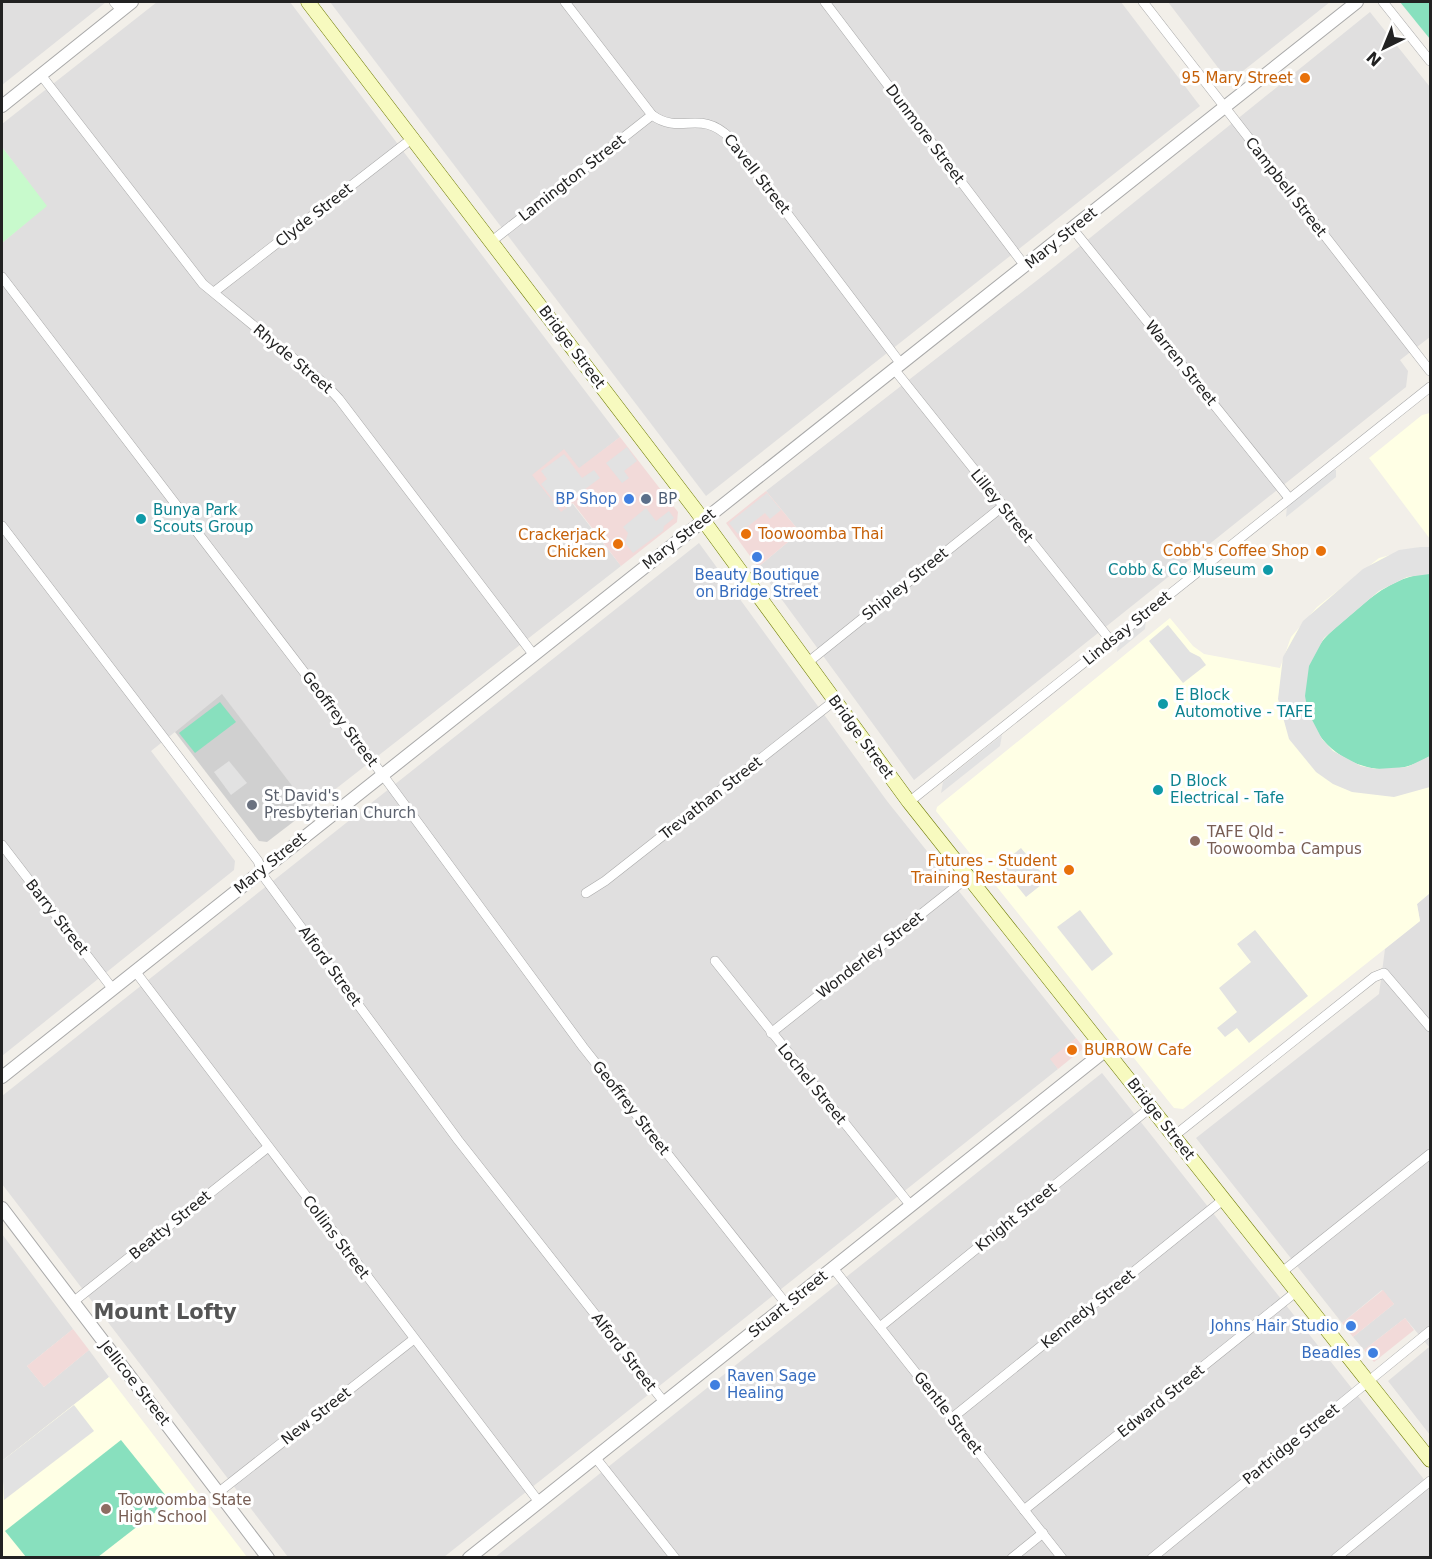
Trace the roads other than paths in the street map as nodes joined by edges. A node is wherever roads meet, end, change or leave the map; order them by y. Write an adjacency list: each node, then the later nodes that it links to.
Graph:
1 (132, 2): 8 (street)
2 (308, 2): 14 (main road, Bridge Street)
3 (565, 2): 13 (street)
4 (825, 2): 17 (street, Dunmore Street)
5 (1143, 2): 12 (street, Campbell Street)
6 (1358, 2): 12 (street, Mary Street)
7 (1383, 2): 9 (street)
8 (117, 6): 10 (street)
9 (1431, 61)
10 (41, 75): 11 (street); 19 (street, Rhyde Street)
11 (2, 105)
12 (1224, 108): 15 (street, Mary Street); 21 (street, Campbell Street)
13 (652, 115): 16 (street, Lamington Street); 20 (street, Cavell Street)
14 (414, 137): 16 (main road, Bridge Street); 19 (street, Clyde Street)
15 (1072, 228): 17 (street, Mary Street); 23 (street, Warren Street)
16 (492, 241): 25 (main road, Bridge Street)
17 (1025, 266): 20 (street, Mary Street)
18 (2, 277): 31 (street, Geoffrey Street)
19 (214, 292): 28 (street, Rhyde Street)
20 (898, 367): 24 (street, Lilley Street); 25 (street, Mary Street)
21 (1431, 371)
22 (1431, 387): 23 (street, Lindsay Street)
23 (1289, 498): 27 (street, Lindsay Street)
24 (1003, 506): 27 (street, Lilley Street); 29 (street, Shipley Street)
25 (704, 520): 28 (street, Mary Street); 29 (main road, Bridge Street)
26 (2, 526): 34 (street, Alford Street)
27 (1111, 641): 32 (street, Lindsay Street)
28 (533, 654): 31 (street, Mary Street)
29 (807, 663): 30 (main road, Bridge Street)
30 (834, 701): 32 (main road, Bridge Street); 36 (street, Trevathan Street)
31 (382, 774): 34 (street, Mary Street); 56 (street, Geoffrey Street)
32 (909, 802): 35 (main road, Bridge Street)
33 (2, 846): 39 (street, Barry Street)
34 (262, 870): 38 (street, Mary Street); 61 (street, Alford Street)
35 (968, 877): 42 (street, Wonderley Street); 43 (main road, Bridge Street)
36 (586, 893)
37 (715, 961): 42 (street, Lochel Street)
38 (135, 970): 39 (street, Mary Street); 47 (street, Collins Street)
39 (112, 988): 44 (street, Mary Street)
40 (1427, 1016): 41 (street); 46 (street)
41 (1431, 1027)
42 (771, 1033): 50 (street, Lochel Street)
43 (1106, 1050): 45 (main road, Bridge Street); 50 (street, Stuart Street)
44 (2, 1077)
45 (1151, 1107): 46 (main road, Bridge Street); 57 (street, Knight Street)
46 (1174, 1136): 49 (main road, Bridge Street)
47 (267, 1148): 55 (street, Beatty Street); 59 (street, Collins Street)
48 (1431, 1154): 53 (street)
49 (1224, 1199): 53 (main road, Bridge Street); 62 (street, Kennedy Street)
50 (910, 1206): 52 (street, Stuart Street)
51 (2, 1209): 55 (street, Jellicoe Street)
52 (833, 1268): 56 (street, Stuart Street); 57 (street, Gentle Street)
53 (1282, 1272): 54 (main road, Bridge Street)
54 (1297, 1291): 60 (main road, Bridge Street); 68 (street, Edward Street)
55 (73, 1302): 66 (street, Jellicoe Street)
56 (786, 1305): 61 (street, Stuart Street)
57 (880, 1327): 62 (street, Gentle Street)
58 (1431, 1331): 60 (street, Partridge Street)
59 (414, 1339): 66 (street, New Street); 67 (street, Collins Street)
60 (1368, 1381): 64 (main road, Bridge Street); 75 (street, Partridge Street)
61 (664, 1402): 63 (street, Stuart Street)
62 (952, 1418): 68 (street, Gentle Street)
63 (595, 1457): 67 (street, Stuart Street); 72 (street)
64 (1431, 1460)
65 (1431, 1481): 76 (street)
66 (219, 1492): 70 (street, Jellicoe Street)
67 (539, 1502): 71 (street, Stuart Street)
68 (1024, 1510): 69 (street, Gentle Street)
69 (1043, 1533): 73 (street); 74 (street, Gentle Street)
70 (268, 1557)
71 (469, 1557)
72 (675, 1557)
73 (1012, 1557)
74 (1062, 1557)
75 (1152, 1557)
76 (1336, 1557)

